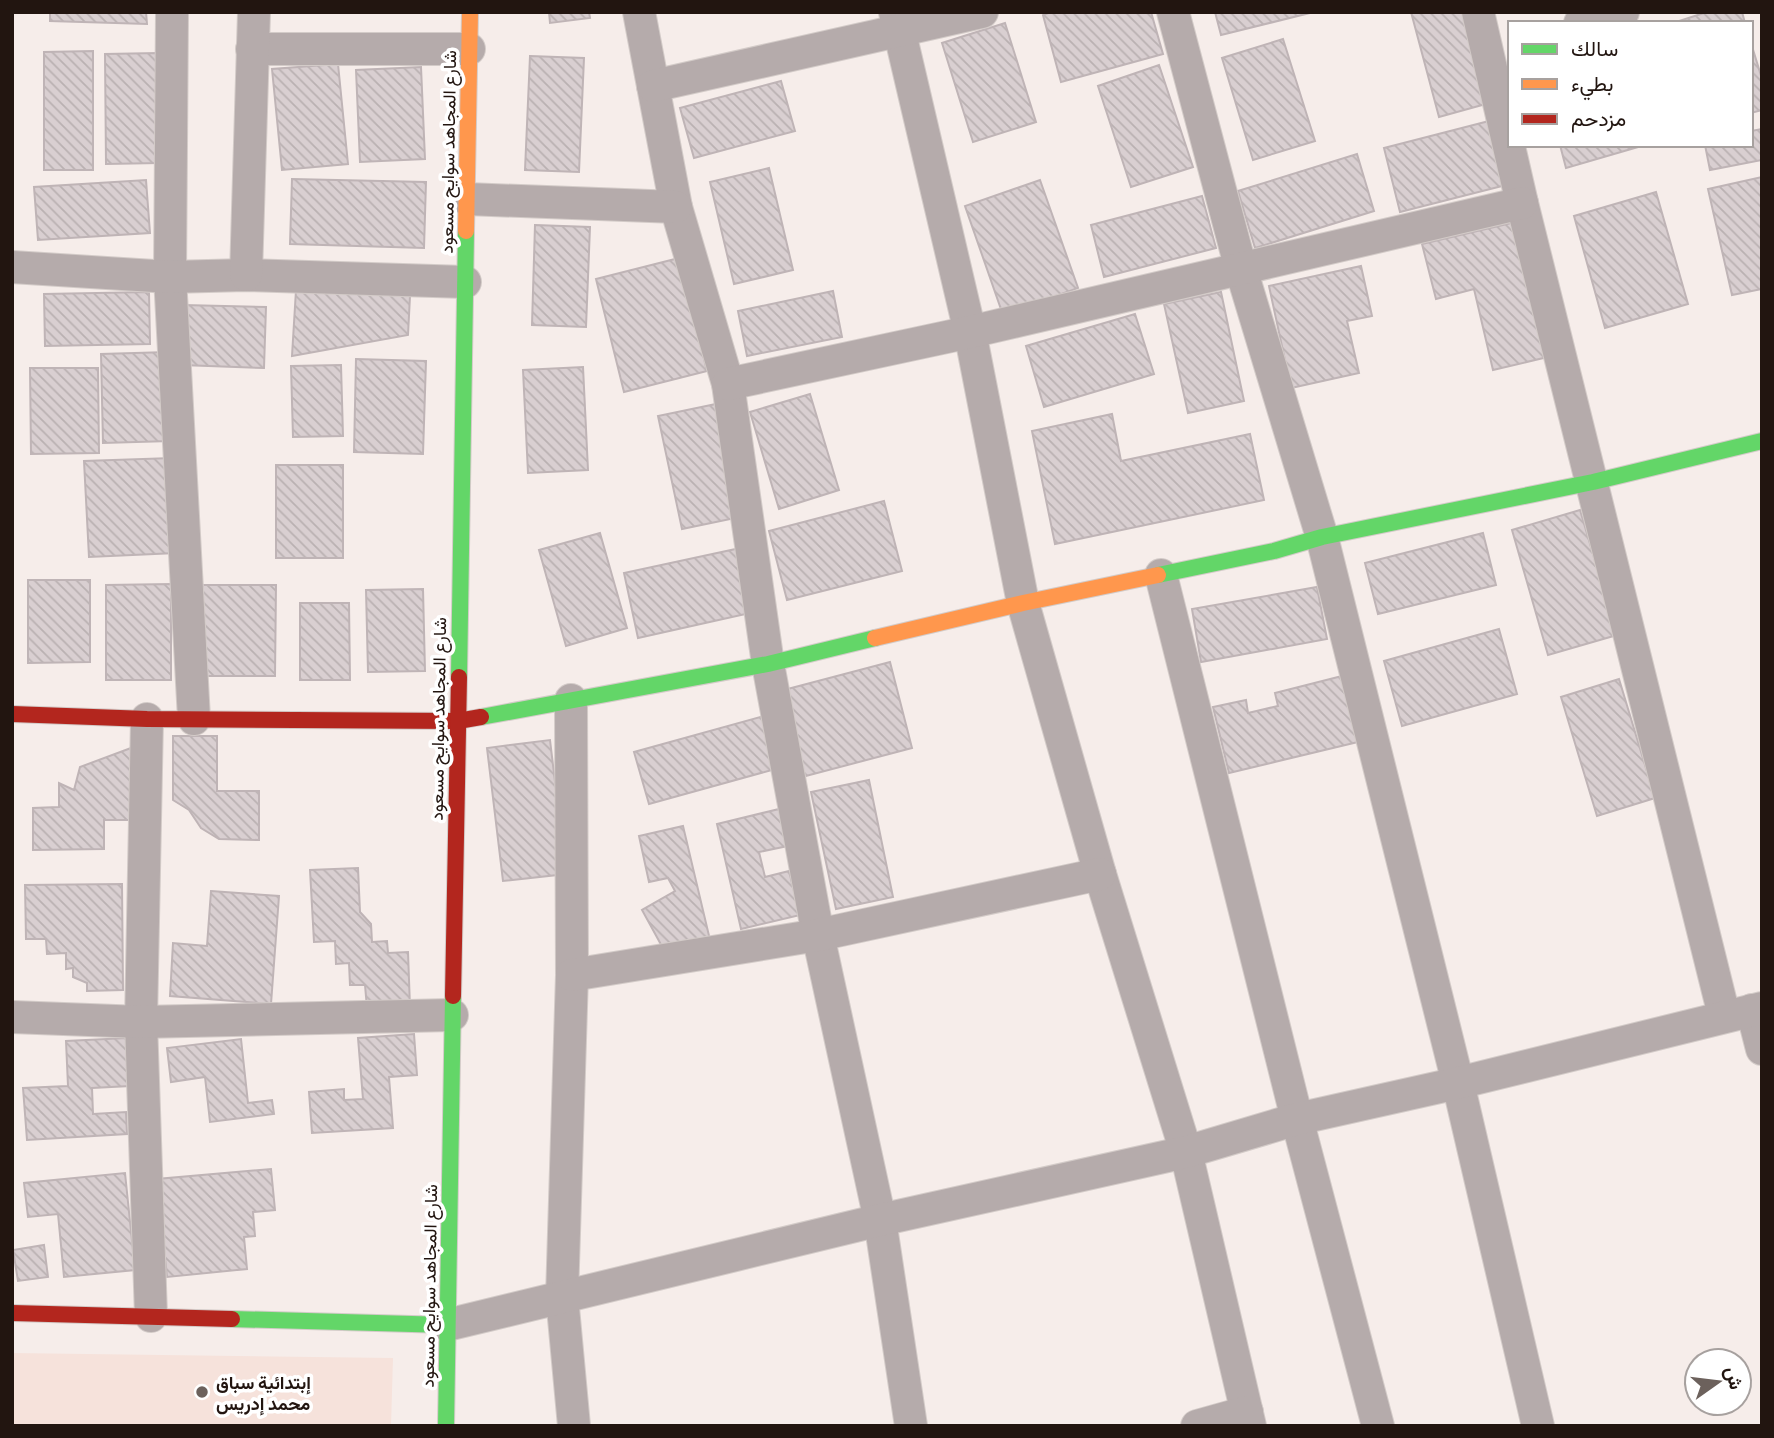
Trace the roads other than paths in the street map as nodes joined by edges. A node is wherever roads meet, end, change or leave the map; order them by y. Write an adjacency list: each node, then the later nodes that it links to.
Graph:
1 (172, 12): 23 (street)
2 (254, 12): 12 (street)
3 (470, 12): 13 (street, شارع المجاهد سوايح مسعود)
4 (639, 12): 14 (street)
5 (982, 12): 10 (street)
6 (1173, 12): 21 (street)
7 (1478, 12): 11 (street)
8 (1623, 12): 9 (street)
9 (1588, 21)
10 (897, 22): 14 (street); 25 (street)
11 (1497, 43): 15 (street)
12 (252, 48): 13 (street); 22 (street)
13 (470, 48): 17 (street, شارع المجاهد سوايح مسعود)
14 (653, 86): 19 (street)
15 (1508, 113)
16 (1513, 147): 18 (street)
17 (467, 199): 19 (street); 24 (street, شارع المجاهد سوايح مسعود)
18 (1522, 203): 21 (street); 28 (street)
19 (676, 207): 26 (street)
20 (12, 267): 23 (street)
21 (1241, 269): 25 (street); 29 (street)
22 (246, 275): 23 (street); 24 (street)
23 (170, 277): 36 (street)
24 (466, 282): 37 (street, شارع المجاهد سوايح مسعود)
25 (970, 332): 26 (street); 31 (street)
26 (728, 384): 32 (street)
27 (1762, 441): 28 (street)
28 (1593, 482): 29 (street); 41 (street)
29 (1322, 537): 30 (street); 46 (street)
30 (1161, 575): 31 (street); 47 (street)
31 (1023, 603): 32 (street); 38 (street)
32 (768, 664): 33 (street); 39 (street)
33 (571, 700): 37 (street); 40 (street)
34 (12, 714): 35 (street)
35 (147, 719): 36 (street); 44 (street)
36 (194, 719): 37 (street)
37 (458, 721): 42 (street, شارع المجاهد سوايح مسعود)
38 (1100, 874): 39 (street); 48 (street)
39 (818, 935): 40 (street); 49 (street)
40 (572, 975): 50 (street)
41 (1746, 1011): 45 (street); 46 (street)
42 (452, 1015): 44 (street); 53 (street, شارع المجاهد سوايح مسعود)
43 (12, 1017): 44 (street)
44 (141, 1022): 52 (street)
45 (1762, 1049)
46 (1458, 1083): 47 (street); 60 (street)
47 (1297, 1119): 48 (street); 59 (street)
48 (1186, 1152): 49 (street); 54 (street)
49 (880, 1220): 50 (street); 57 (street)
50 (562, 1297): 53 (street); 56 (street)
51 (12, 1313): 52 (street)
52 (151, 1316): 53 (street)
53 (447, 1325): 55 (street, شارع المجاهد سوايح مسعود)
54 (1249, 1419): 58 (street)
55 (446, 1426)
56 (574, 1426)
57 (911, 1426)
58 (1197, 1426)
59 (1378, 1426)
60 (1538, 1426)

